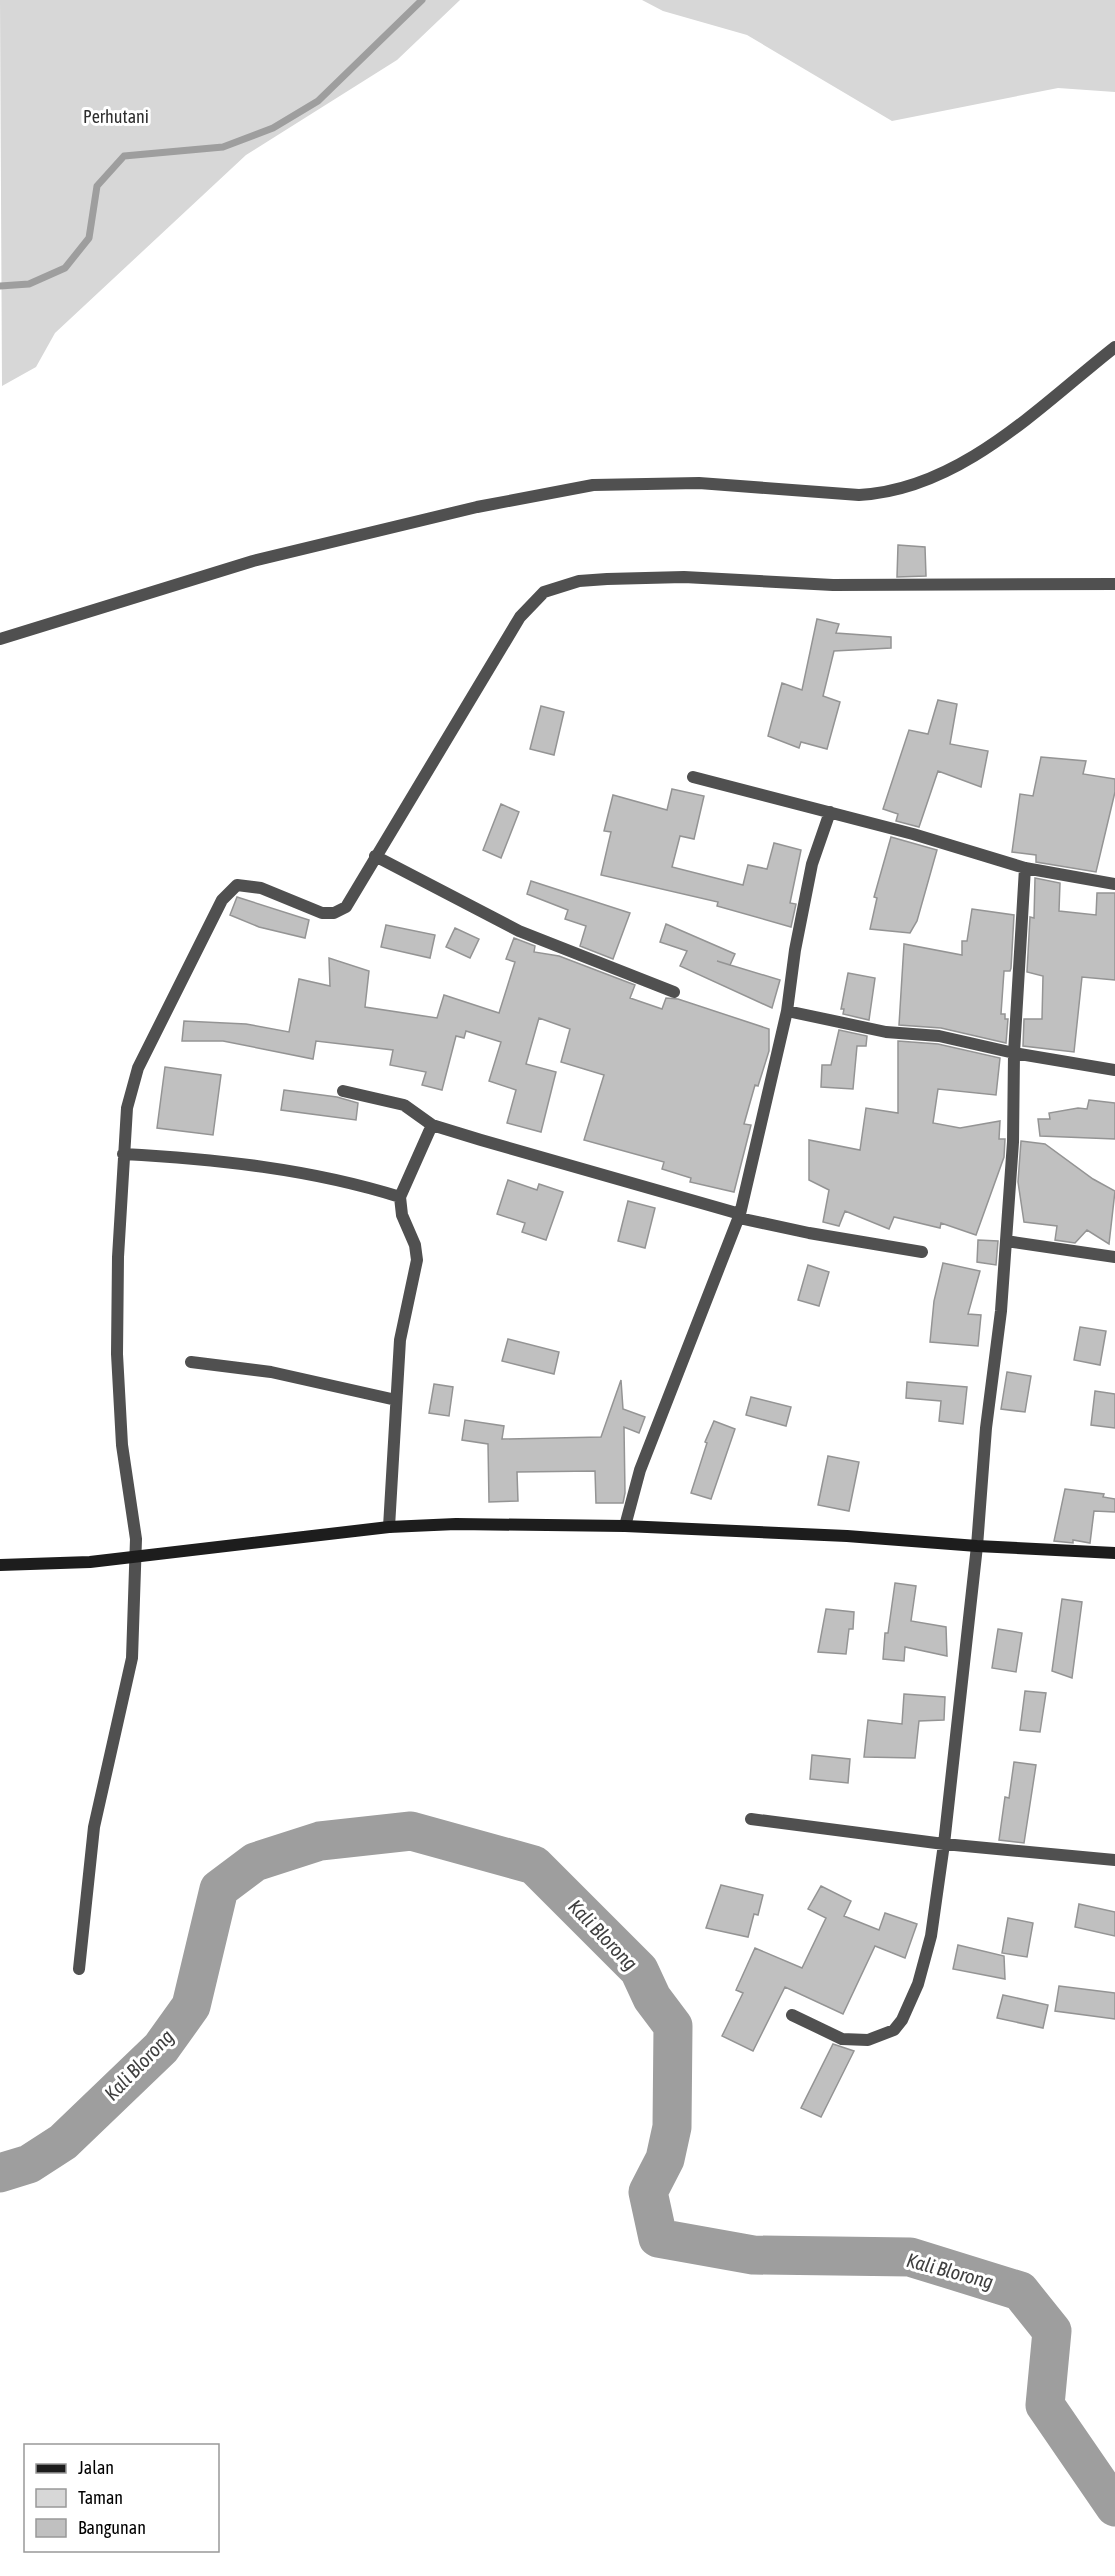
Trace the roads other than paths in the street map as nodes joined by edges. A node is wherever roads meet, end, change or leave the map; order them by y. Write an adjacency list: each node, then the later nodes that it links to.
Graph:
1 (1115, 346): 3 (street)
2 (1115, 584): 6 (street)
3 (0, 639)
4 (693, 777): 5 (street)
5 (830, 812): 7 (street); 10 (street)
6 (375, 856): 9 (street); 15 (street)
7 (1025, 868): 8 (street); 11 (street)
8 (1115, 884)
9 (674, 992)
10 (787, 1011): 11 (street); 17 (street)
11 (1014, 1053): 12 (street); 18 (street)
12 (1115, 1070)
13 (343, 1091): 14 (street)
14 (432, 1125): 16 (street); 17 (street)
15 (123, 1154): 16 (street); 27 (street)
16 (400, 1197): 22 (street)
17 (739, 1216): 19 (street); 23 (street)
18 (1006, 1241): 20 (street); 25 (street)
19 (922, 1252)
20 (1115, 1257)
21 (191, 1362): 22 (street)
22 (396, 1400): 24 (street)
23 (625, 1526): 24 (street); 25 (street)
24 (389, 1527): 27 (street)
25 (977, 1546): 26 (street); 30 (street)
26 (1115, 1553)
27 (136, 1556): 28 (street); 32 (street)
28 (0, 1565)
29 (751, 1819): 30 (street)
30 (944, 1844): 31 (street); 33 (street)
31 (1115, 1860)
32 (79, 1969)
33 (792, 2015)

